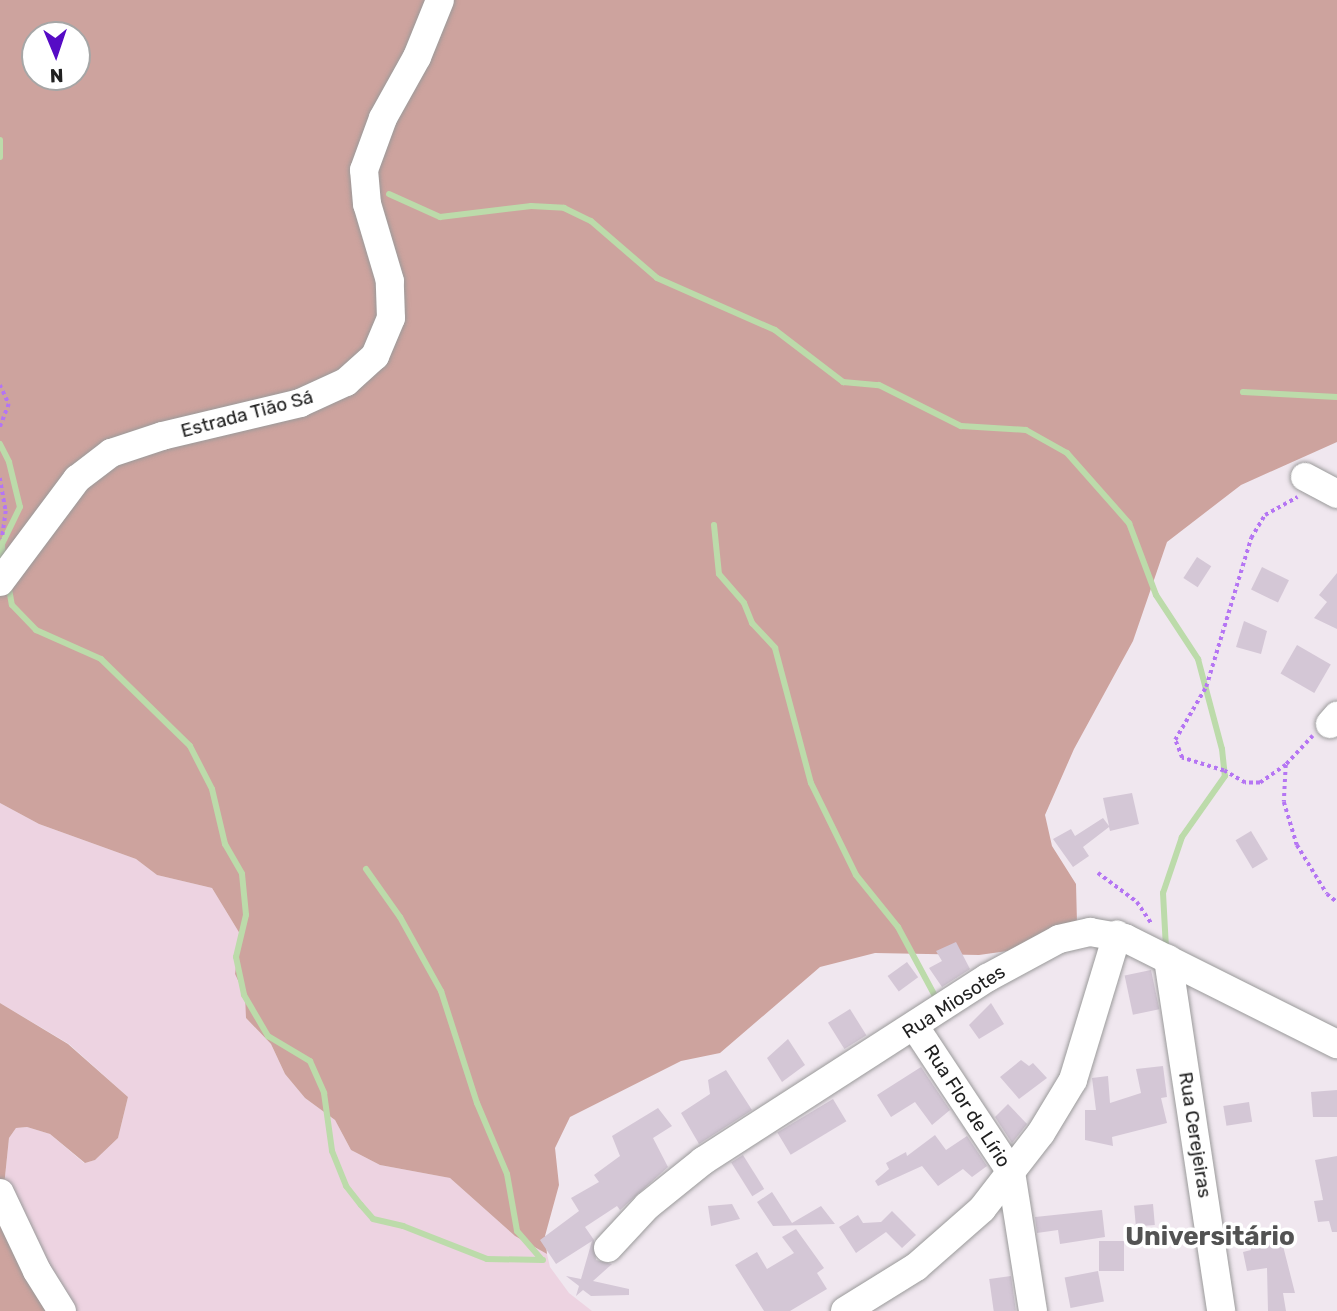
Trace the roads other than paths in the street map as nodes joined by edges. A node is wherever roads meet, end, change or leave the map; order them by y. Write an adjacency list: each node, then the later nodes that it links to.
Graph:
1 (440, 0): 2 (street, Estrada Tião Sá)
2 (0, 582)
3 (1117, 935): 4 (street, Rua Miosotes); 5 (street, Rua Miosotes); 7 (street)
4 (1164, 957): 6 (street, Rua Miosotes); 13 (street, Rua Cerejeiras)
5 (915, 1027): 7 (street, Rua Flor de Lírio); 9 (street, Rua Miosotes)
6 (1337, 1044)
7 (1011, 1172): 11 (street); 12 (street, Rua Flor de Lírio)
8 (0, 1193): 10 (street)
9 (608, 1248)
10 (62, 1311)
11 (845, 1311)
12 (1032, 1311)
13 (1221, 1311)

